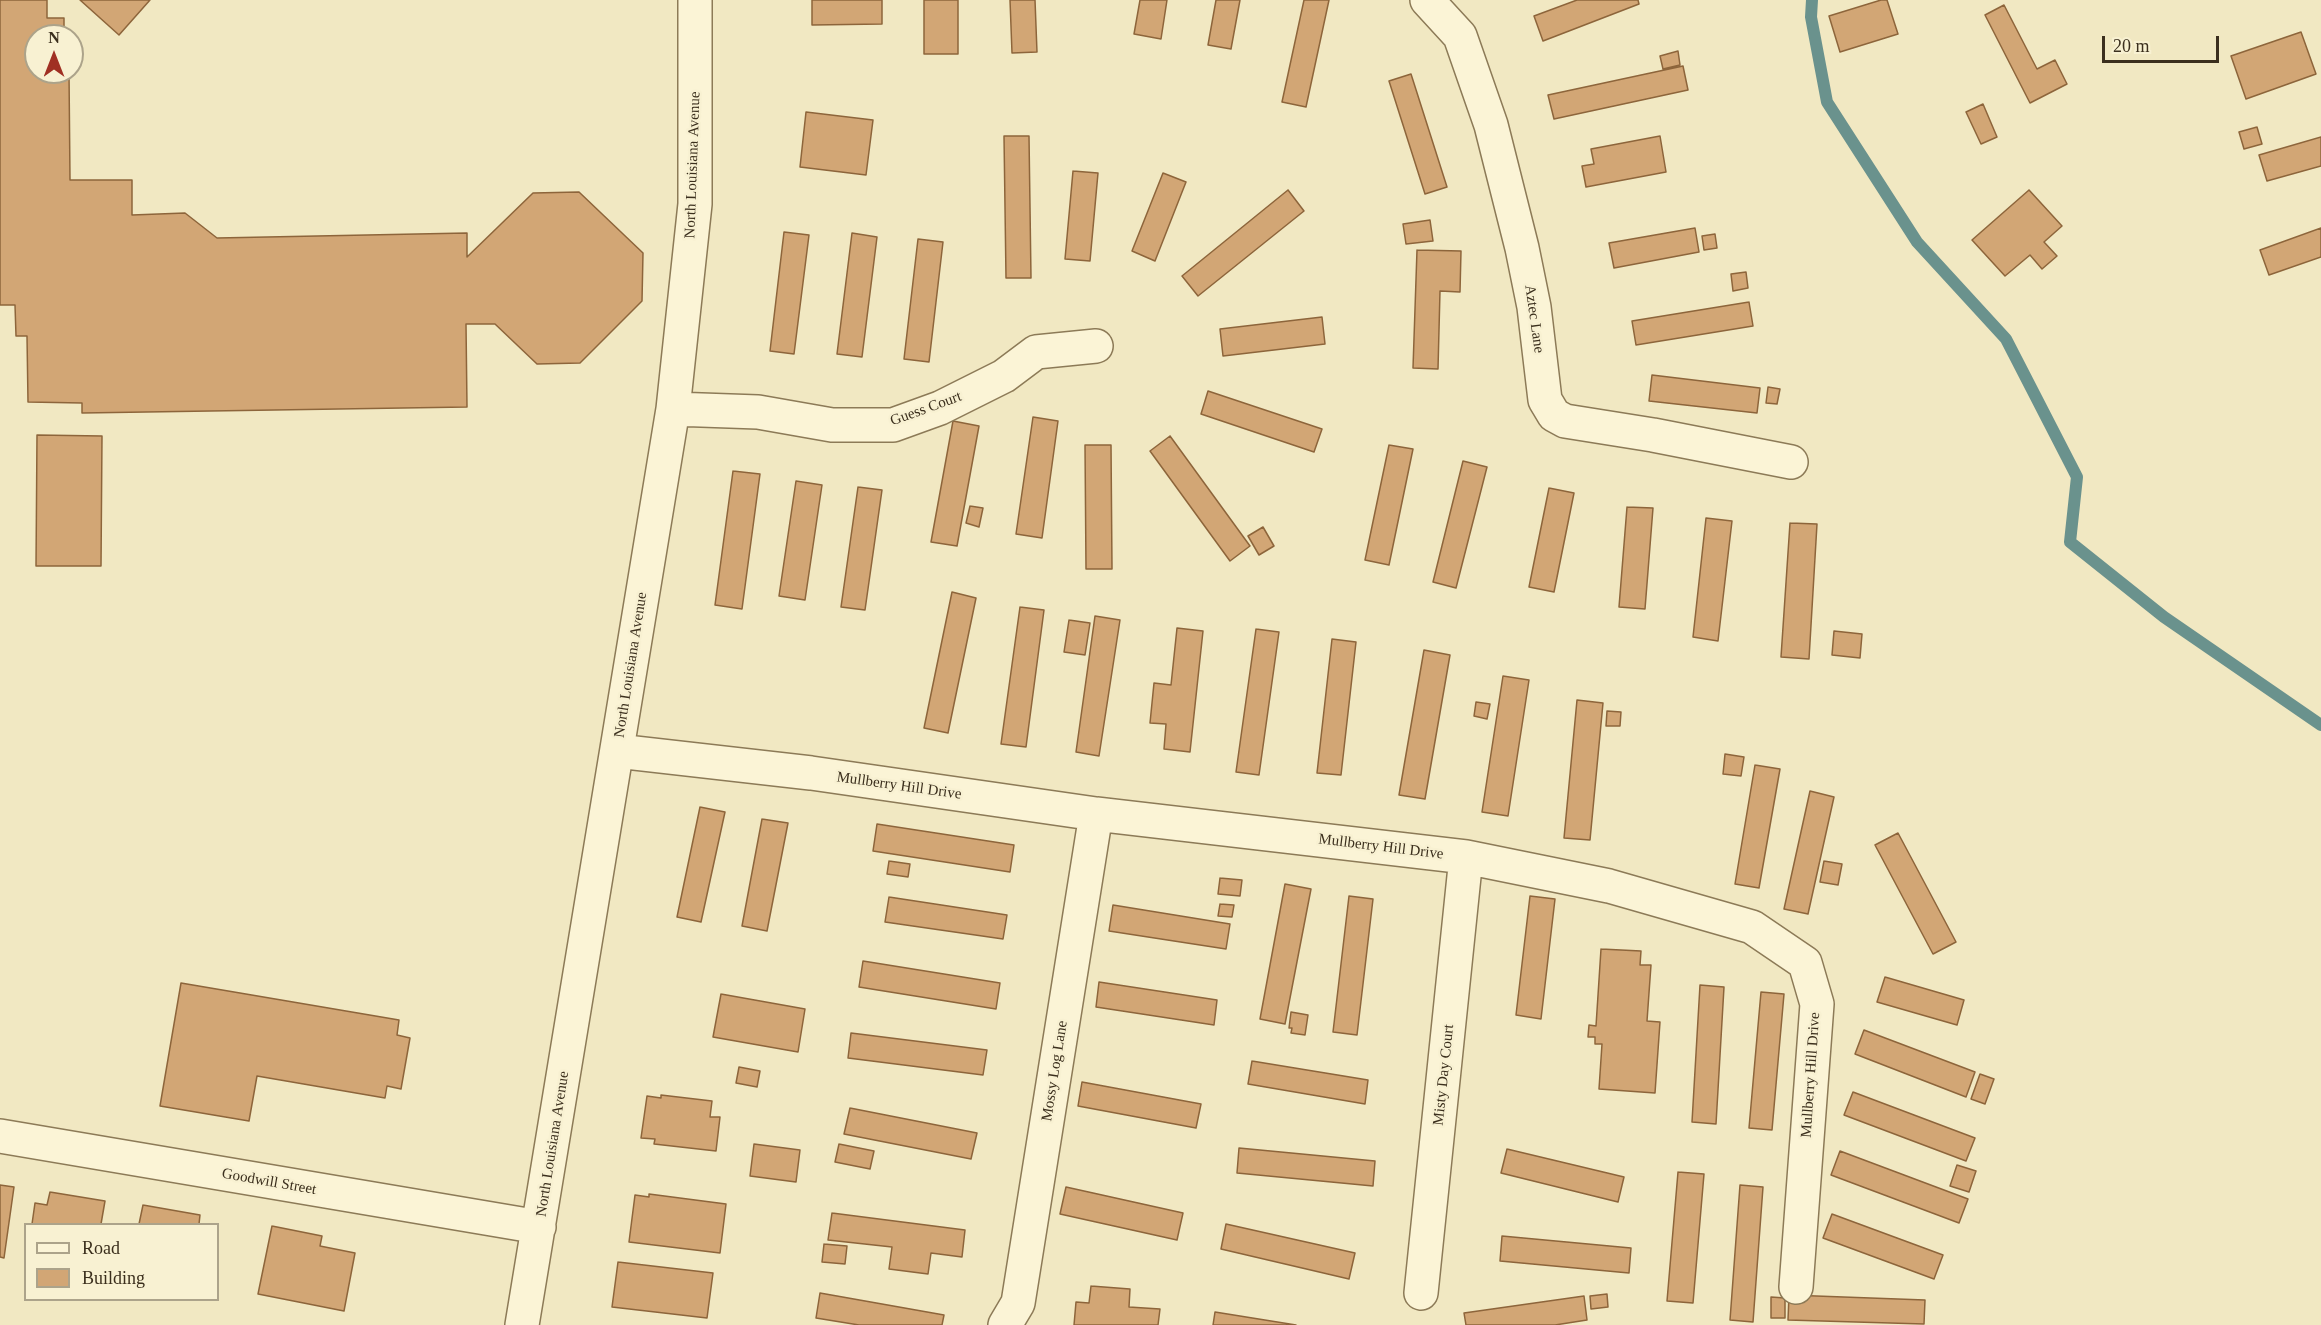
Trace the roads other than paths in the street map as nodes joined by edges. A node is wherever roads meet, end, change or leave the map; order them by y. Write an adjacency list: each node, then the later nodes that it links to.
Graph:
1 (695, 0): 4 (street, North Louisiana Avenue)
2 (1427, 0): 5 (street, Aztec Lane)
3 (1096, 346): 4 (street, Guess Court)
4 (673, 409): 6 (street, North Louisiana Avenue)
5 (1791, 462)
6 (617, 751): 7 (street, Mullberry Hill Drive); 10 (street, North Louisiana Avenue)
7 (1096, 814): 8 (street, Mullberry Hill Drive); 14 (street, Mossy Log Lane)
8 (1466, 857): 11 (street, Mullberry Hill Drive); 12 (street, Misty Day Court)
9 (0, 1136): 10 (street, Goodwill Street)
10 (539, 1227): 13 (street, North Louisiana Avenue)
11 (1796, 1287)
12 (1421, 1293)
13 (522, 1325)
14 (1005, 1325)

